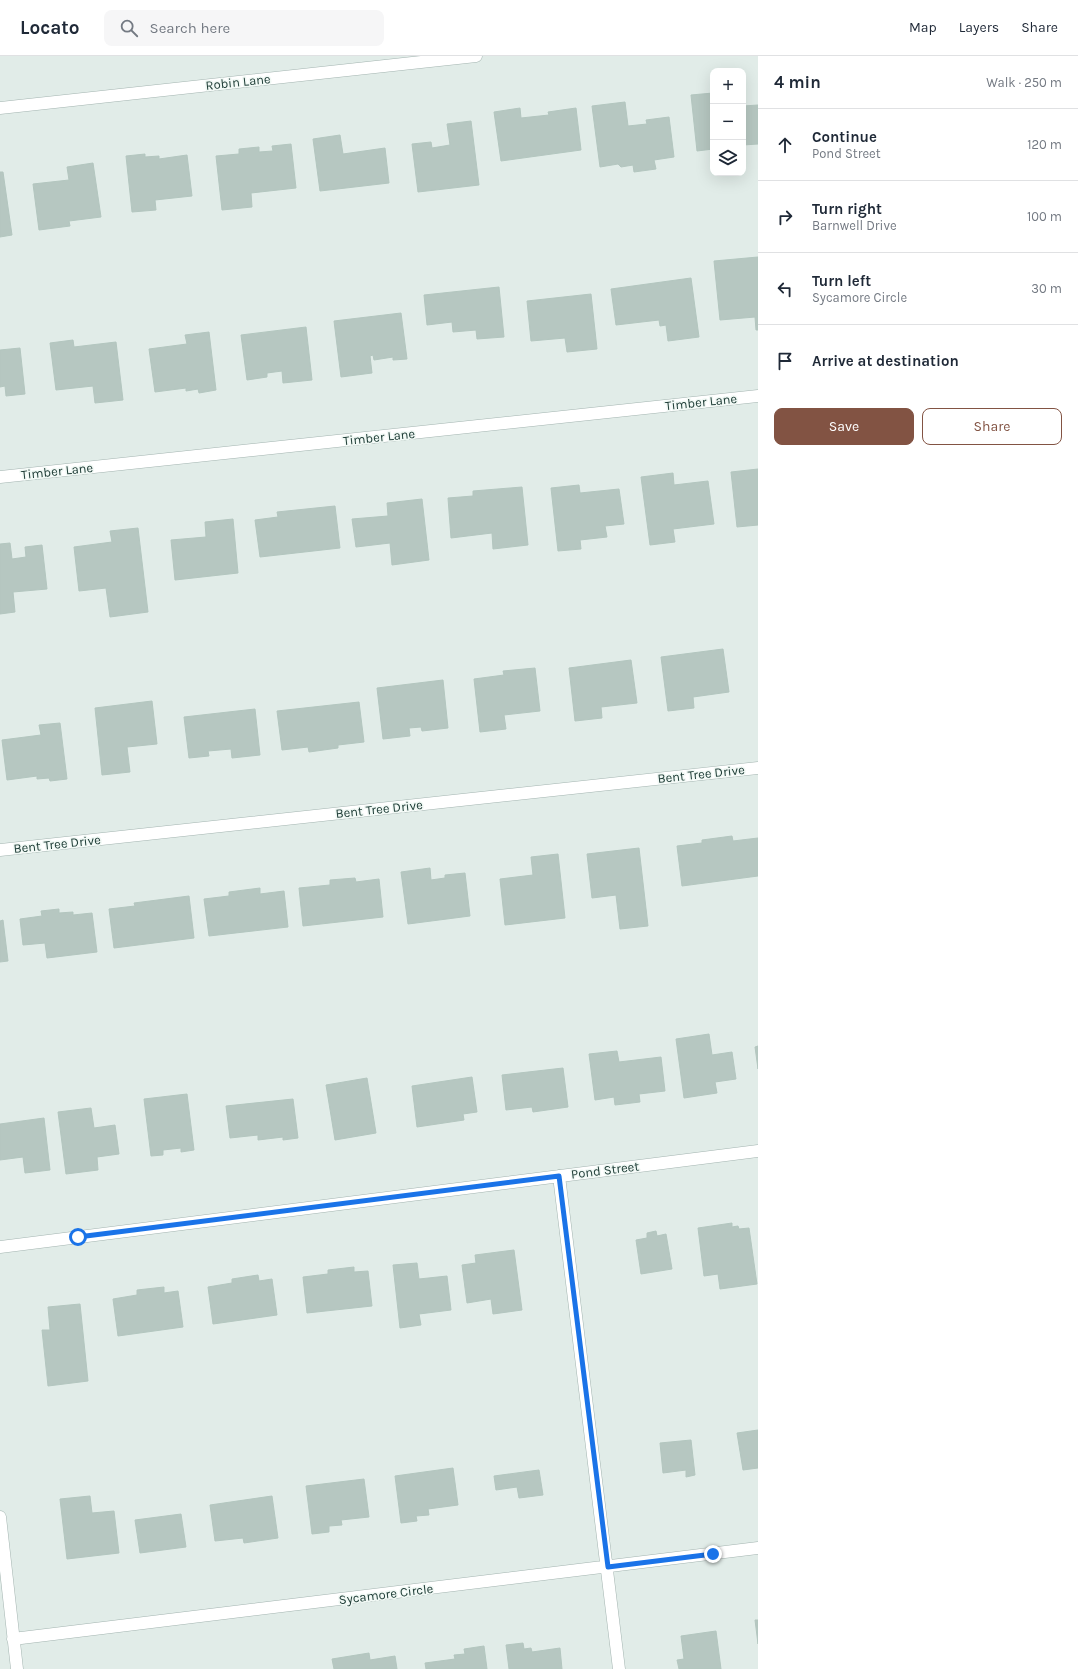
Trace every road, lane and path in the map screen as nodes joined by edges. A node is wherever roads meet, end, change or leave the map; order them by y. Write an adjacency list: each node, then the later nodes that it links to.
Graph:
1 (476, 56): 2 (street, Robin Lane)
2 (0, 108)
3 (758, 396): 4 (street, Timber Lane)
4 (0, 477)
5 (758, 768): 6 (street, Bent Tree Drive)
6 (0, 850)
7 (758, 1151): 8 (street, Pond Street)
8 (559, 1176): 9 (street, Pond Street); 12 (street)
9 (0, 1247)
10 (0, 1517): 13 (street)
11 (758, 1548): 12 (street, Sycamore Circle)
12 (608, 1567): 13 (street, Sycamore Circle); 15 (street)
13 (13, 1639): 14 (street)
14 (17, 1669)
15 (619, 1669)

